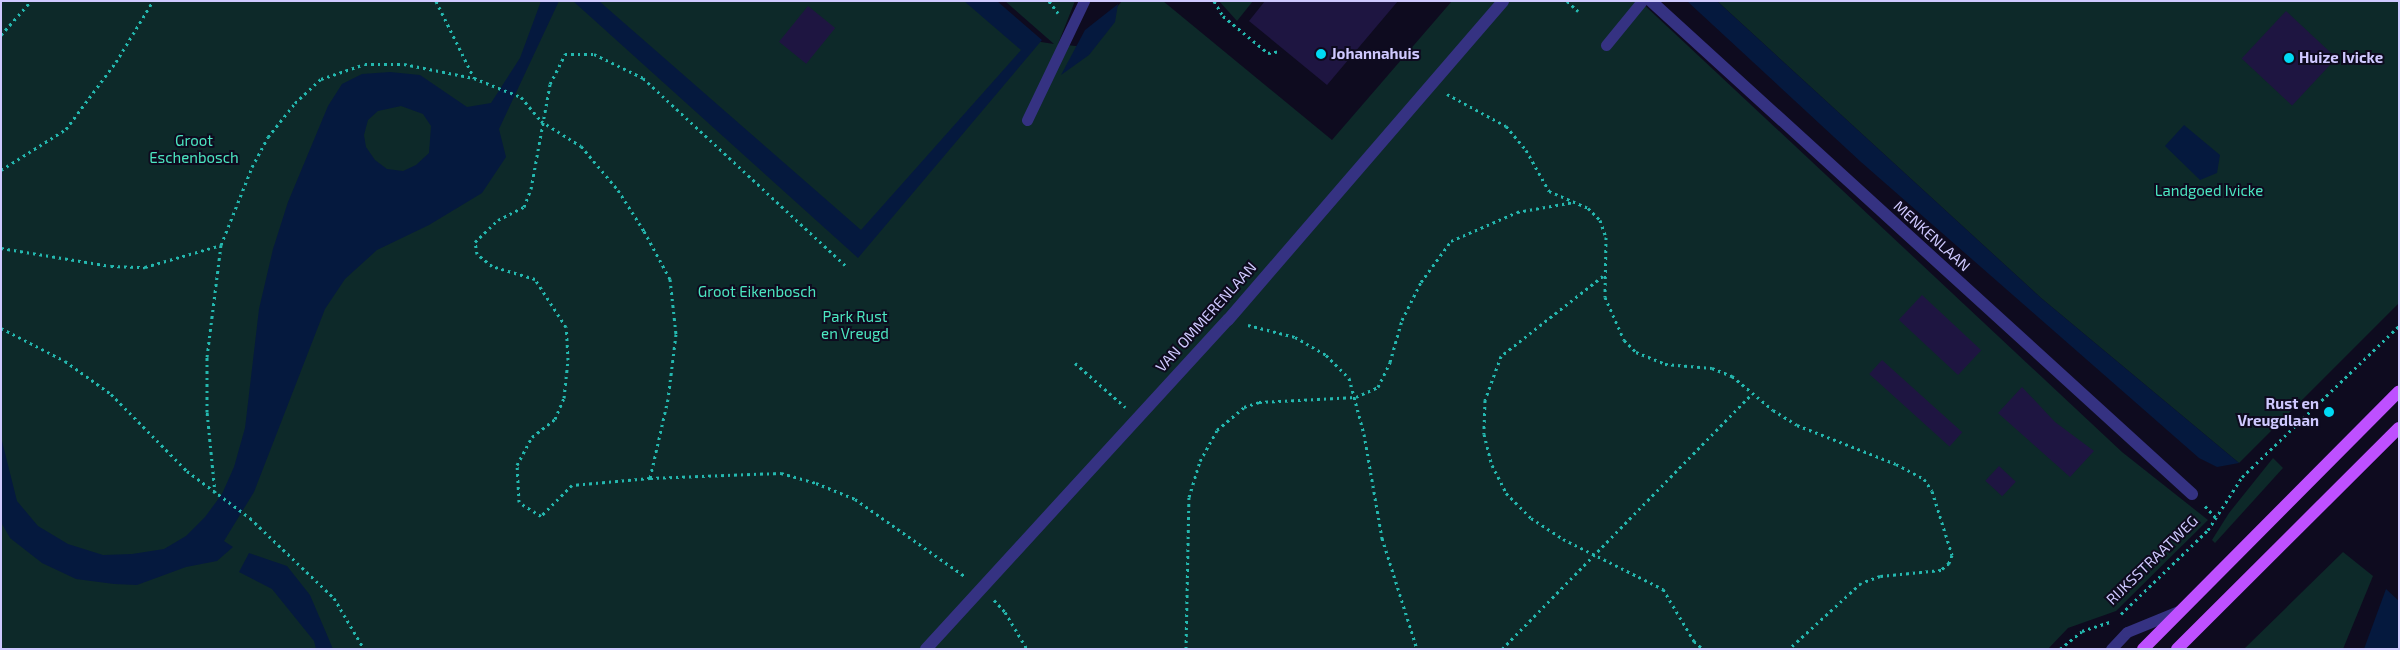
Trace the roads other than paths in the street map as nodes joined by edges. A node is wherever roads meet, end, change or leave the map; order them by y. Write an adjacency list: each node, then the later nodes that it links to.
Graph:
1 (1084, 1): 6 (lane)
2 (1503, 1): 11 (street, VAN OMMERENLAAN)
3 (1642, 1): 5 (lane)
4 (1651, 1): 9 (street, MENKENLAAN)
5 (1606, 45)
6 (1027, 120)
7 (2399, 391): 10 (main road)
8 (2399, 428): 14 (main road)
9 (2192, 494)
10 (2182, 609): 12 (lane); 13 (main road)
11 (926, 649)
12 (2110, 649)
13 (2143, 649)
14 (2176, 649)

